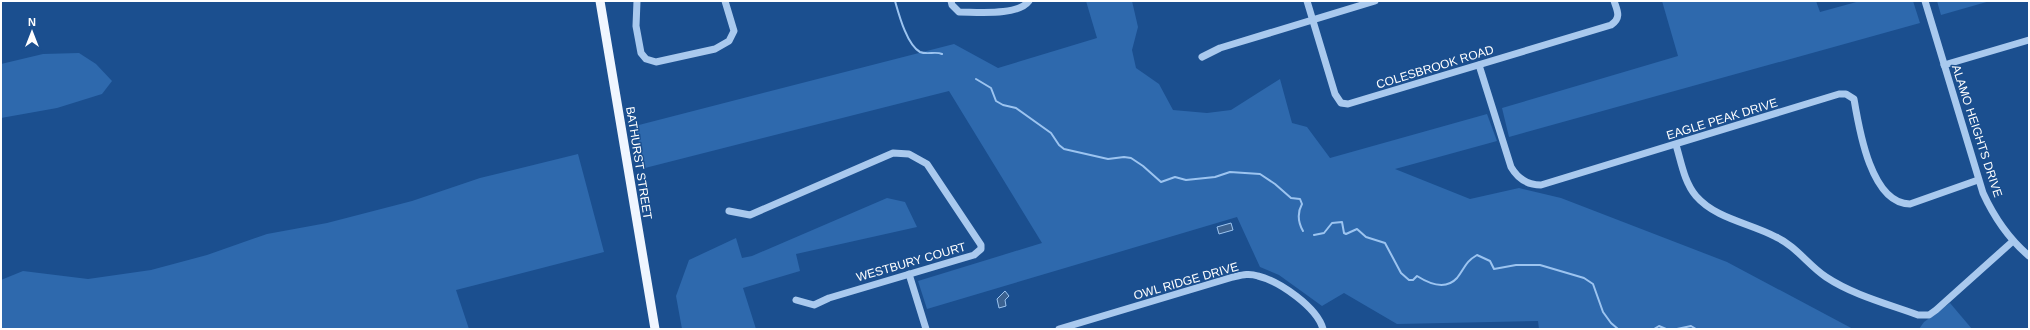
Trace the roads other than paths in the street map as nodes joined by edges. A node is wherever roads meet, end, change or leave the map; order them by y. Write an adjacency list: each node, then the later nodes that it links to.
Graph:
1 (600, 1): 22 (main road, BATHURST STREET)
2 (637, 1): 3 (street)
3 (725, 1)
4 (951, 1): 5 (street)
5 (1029, 1)
6 (1307, 1): 10 (street, COLESBROOK ROAD)
7 (1375, 1): 10 (street)
8 (1614, 1): 13 (street, COLESBROOK ROAD)
9 (1925, 1): 14 (street, ALAMO HEIGHTS DRIVE)
10 (1312, 20): 12 (street); 13 (street, COLESBROOK ROAD)
11 (2029, 40): 14 (street)
12 (1202, 57)
13 (1479, 65): 15 (street, EAGLE PEAK DRIVE)
14 (1944, 65): 16 (street, ALAMO HEIGHTS DRIVE)
15 (1676, 145): 16 (street, EAGLE PEAK DRIVE); 18 (street)
16 (1978, 180): 18 (street, ALAMO HEIGHTS DRIVE)
17 (729, 211): 20 (street, WESTBURY COURT)
18 (2013, 241): 19 (street, ALAMO HEIGHTS DRIVE)
19 (2029, 256)
20 (909, 274): 21 (street, WESTBURY COURT); 23 (street)
21 (796, 300)
22 (655, 329)
23 (926, 329)
24 (1059, 329): 25 (street, OWL RIDGE DRIVE)
25 (1323, 329)

